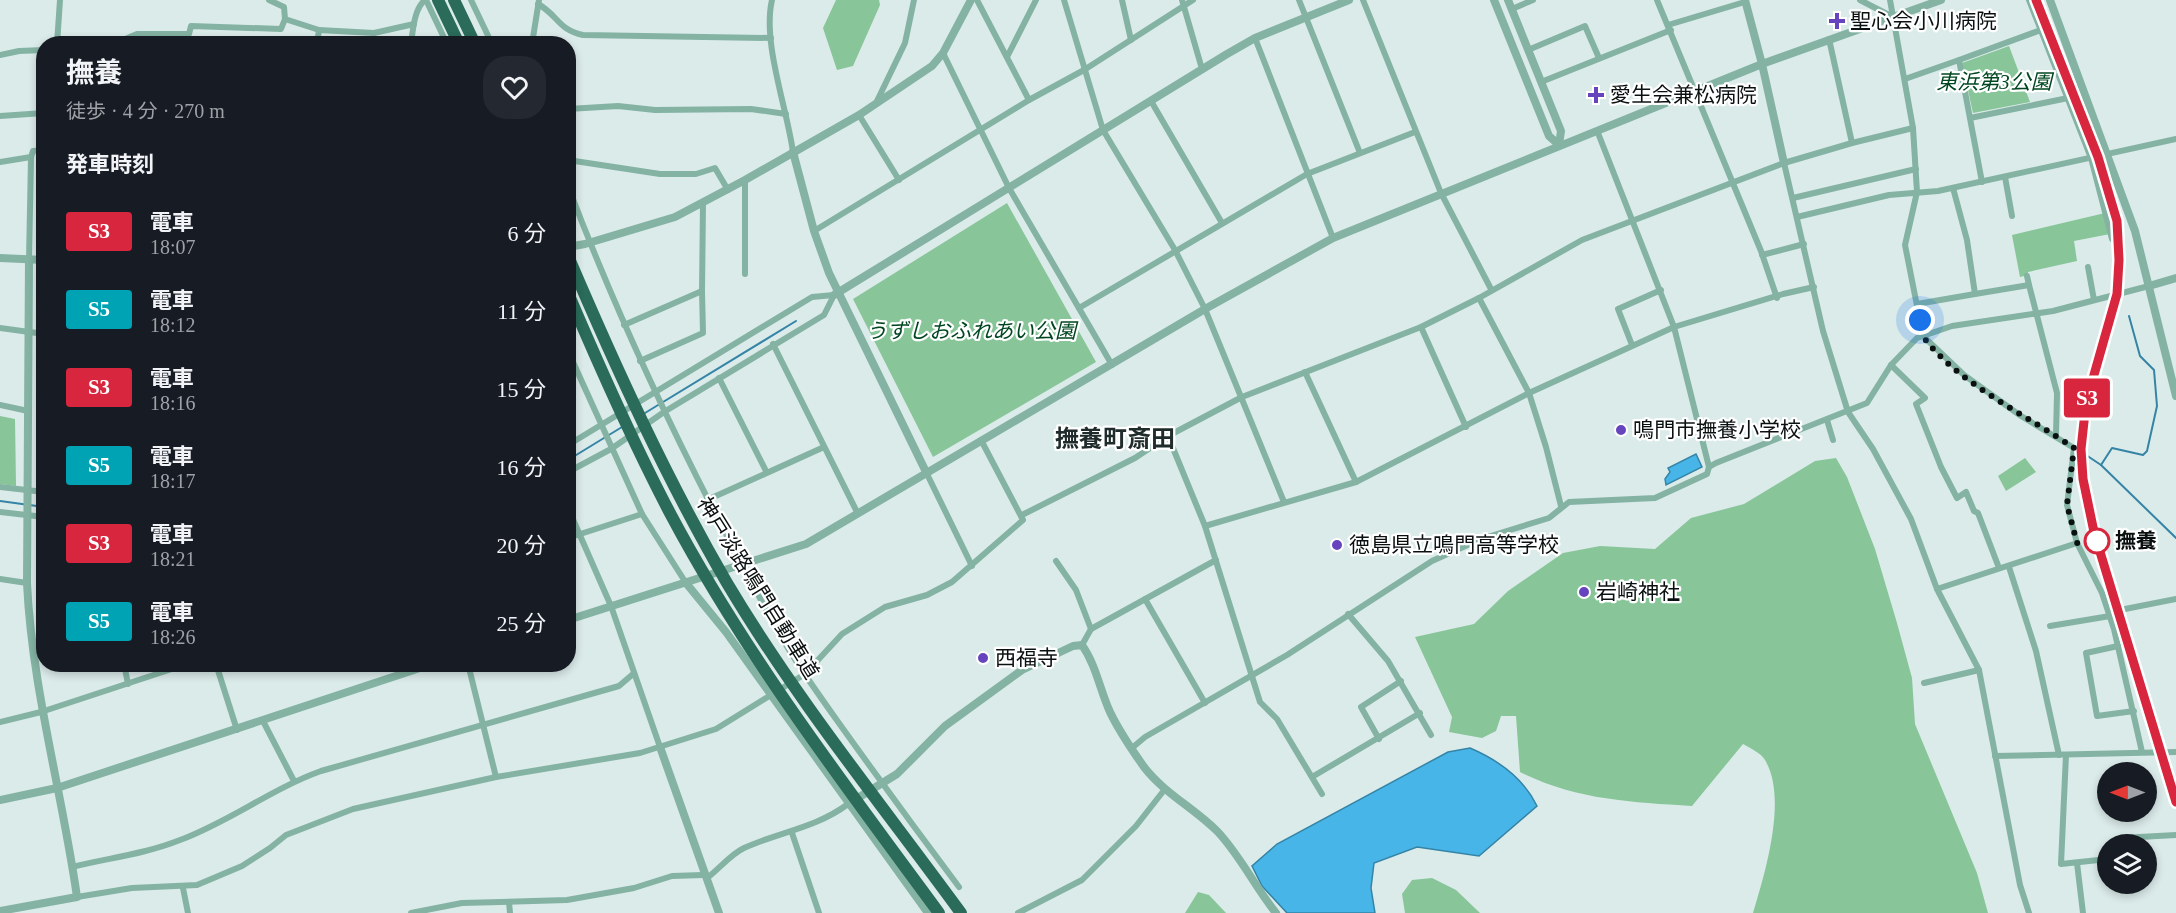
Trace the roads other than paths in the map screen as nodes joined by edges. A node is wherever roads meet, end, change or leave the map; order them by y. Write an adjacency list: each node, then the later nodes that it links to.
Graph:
1 (60, 0): 38 (street)
2 (269, 0): 33 (street)
3 (426, 0): 34 (street); 42 (street)
4 (438, 0): 43 (highway)
5 (454, 0): 44 (highway)
6 (471, 0): 45 (street)
7 (772, 0): 47 (street)
8 (914, 0): 66 (street)
9 (971, 0): 53 (street)
10 (977, 0): 55 (street)
11 (1036, 0): 55 (street)
12 (1064, 0): 60 (street)
13 (1122, 0): 50 (street)
14 (1193, 0): 29 (street)
15 (1299, 0): 31 (street)
16 (1349, 0): 31 (street)
17 (1363, 0): 77 (street)
18 (1494, 0): 81 (street)
19 (1508, 0): 30 (street)
20 (1533, 0): 30 (street)
21 (1657, 0): 35 (street)
22 (1860, 0): 32 (street)
23 (1890, 0): 32 (street)
24 (1941, 0): 32 (street)
25 (2029, 0): 37 (street)
26 (2050, 0): 85 (street)
27 (1745, 1): 35 (street); 58 (street)
28 (538, 2): 46 (street); 47 (street)
29 (1182, 3): 50 (street); 59 (street)
30 (1512, 9): 52 (street)
31 (1306, 17): 48 (street); 84 (street)
32 (1893, 17): 49 (street); 61 (street)
33 (285, 19): 36 (street); 39 (street)
34 (414, 24): 36 (street); 41 (street)
35 (1669, 27): 56 (street); 63 (street)
36 (319, 30): 40 (street)
37 (2041, 30): 57 (street); 64 (street)
38 (58, 36)
39 (132, 36)
40 (318, 36)
41 (412, 36)
42 (443, 36)
43 (455, 36)
44 (471, 36)
45 (488, 36)
46 (533, 36)
47 (771, 38): 70 (street)
48 (1255, 38): 59 (street); 92 (street)
49 (1829, 39): 58 (street); 80 (street)
50 (1131, 40): 60 (street)
51 (36, 50): 54 (street)
52 (1528, 50): 56 (street); 62 (street)
53 (943, 53): 66 (street); 75 (street)
54 (0, 55)
55 (1007, 57): 65 (street)
56 (1599, 58): 62 (street)
57 (1959, 60): 61 (street); 73 (street)
58 (1762, 64): 63 (street); 90 (street)
59 (1202, 69): 67 (street)
60 (1084, 70): 65 (street); 76 (street)
61 (1905, 79): 74 (street)
62 (1541, 82): 81 (street)
63 (1695, 92): 78 (street); 96 (street)
64 (2068, 98): 73 (street); 87 (street)
65 (1029, 100): 75 (street)
66 (877, 101): 71 (street)
67 (1150, 101): 76 (street); 109 (street)
68 (576, 109): 70 (street)
69 (36, 114): 72 (street)
70 (786, 114): 83 (street)
71 (859, 115): 83 (street); 95 (street)
72 (0, 116)
73 (1970, 118): 97 (street)
74 (1913, 128): 80 (street); 91 (street)
75 (981, 129): 95 (street); 98 (street)
76 (1103, 130): 98 (street); 116 (street)
77 (1415, 132): 84 (street); 102 (street)
78 (1598, 133): 81 (street); 108 (street)
79 (2176, 139): 85 (street)
80 (1852, 143): 90 (street)
81 (1559, 145): 102 (street)
82 (36, 151): 86 (street)
83 (793, 152): 94 (street); 110 (street)
84 (1360, 153): 92 (street)
85 (2108, 155): 87 (street); 127 (street)
86 (31, 157): 89 (street); 119 (street)
87 (2091, 158): 93 (street); 112 (street)
88 (576, 161): 100 (street)
89 (0, 162)
90 (1785, 163): 96 (street); 103 (street)
91 (1916, 169): 101 (street); 103 (street)
92 (1307, 174): 109 (street); 111 (street)
93 (2005, 177): 97 (street); 106 (street)
94 (745, 180): 100 (street); 123 (street)
95 (899, 180): 110 (street)
96 (1733, 182): 108 (street); 117 (street)
97 (1982, 182): 99 (street)
98 (1010, 188): 132 (street); 138 (street)
99 (1953, 188): 101 (street); 133 (street)
100 (728, 190): 104 (street)
101 (1917, 192): 107 (street); 137 (street)
102 (1441, 193): 111 (street); 129 (street)
103 (1793, 198): 107 (street)
104 (703, 203): 113 (street); 131 (street)
105 (576, 207): 113 (street)
106 (2012, 216)
107 (1797, 217): 114 (street)
108 (1633, 218): 129 (street); 130 (street)
109 (1222, 223): 116 (street)
110 (814, 231): 132 (street)
111 (1333, 238): 139 (street)
112 (2112, 239)
113 (590, 243): 115 (street); 142 (street)
114 (1804, 244): 117 (street); 128 (street)
115 (576, 246)
116 (1175, 250): 138 (street); 139 (street)
117 (1762, 255): 135 (street)
118 (0, 258): 119 (street)
119 (29, 260): 120 (street); 146 (street)
120 (36, 260)
121 (2088, 267): 136 (street)
122 (576, 274): 275 (highway, 神戸淡路鳴門自動車道, bridge)
123 (746, 274)
124 (2027, 276): 126 (street)
125 (2176, 278): 127 (street)
126 (2029, 285): 133 (street); 141 (street)
127 (2149, 286): 136 (street); 158 (street)
128 (1814, 287): 135 (street); 164 (street)
129 (1491, 290): 134 (street)
130 (1661, 290): 144 (street); 150 (street)
131 (702, 291): 142 (street); 151 (street)
132 (836, 294): 149 (street); 159 (street); 178 (street)
133 (1975, 294): 137 (street)
134 (1479, 298): 143 (street); 157 (street)
135 (1777, 298): 144 (street)
136 (2094, 300): 141 (street)
137 (1917, 304): 148 (street)
138 (1080, 308): 152 (street)
139 (1205, 309): 152 (street); 160 (street)
140 (576, 311): 274 (highway, 神戸淡路鳴門自動車道, bridge)
141 (2035, 314): 148 (street); 168 (street)
142 (624, 325): 151 (street)
143 (1421, 327): 155 (street); 167 (street)
144 (1674, 327): 150 (street); 176 (street)
145 (0, 328): 146 (street)
146 (28, 334): 147 (street); 163 (street)
147 (36, 334)
148 (1923, 336): 153 (street); 168 (street)
149 (773, 344): 156 (street); 174 (street)
150 (1632, 345): 157 (street)
151 (640, 361): 159 (street)
152 (1112, 365): 171 (street)
153 (1891, 365): 164 (street); 202 (street)
154 (576, 369): 166 (street)
155 (1305, 372): 160 (street); 179 (street)
156 (719, 378): 162 (street); 177 (street)
157 (1529, 393): 167 (street); 185 (street)
158 (2176, 396)
159 (656, 397): 162 (street); 166 (street)
160 (1242, 397): 169 (street); 184 (street)
161 (0, 405): 163 (street)
162 (663, 410): 173 (street); 183 (street)
163 (28, 411): 182 (street)
164 (1848, 411): 165 (street); 206 (street)
165 (1827, 420): 172 (street); 176 (street)
166 (601, 425): 170 (street); 173 (street)
167 (1466, 426): 179 (street)
168 (2056, 435): 196 (street)
169 (1168, 436): 190 (street); 193 (street)
170 (576, 440)
171 (981, 440): 178 (street); 190 (street)
172 (1833, 440)
173 (610, 446): 175 (street); 188 (street)
174 (824, 447): 177 (street); 189 (street)
175 (576, 467)
176 (1709, 467): 185 (street)
177 (766, 471): 183 (street)
178 (927, 474): 189 (street); 200 (street)
179 (1356, 482): 184 (street)
180 (0, 487): 182 (street)
181 (36, 493): 182 (street)
182 (28, 494): 187 (street)
183 (707, 500): 199 (street)
184 (1284, 502): 193 (street)
185 (1561, 506): 211 (street)
186 (0, 512): 187 (street)
187 (27, 513): 191 (street); 204 (street)
188 (642, 514): 194 (street); 205 (street)
189 (858, 514): 199 (street)
190 (1022, 514): 200 (street)
191 (36, 515)
192 (576, 524): 194 (street)
193 (1205, 526): 197 (street)
194 (581, 534): 195 (street); 209 (street)
195 (576, 536)
196 (2077, 543): 201 (street); 212 (street)
197 (1216, 560): 207 (street); 226 (street)
198 (1056, 561): 215 (street)
199 (743, 564): 205 (street); 225 (street)
200 (972, 566): 225 (street)
201 (2009, 567): 202 (street); 245 (street)
202 (1999, 568): 206 (street)
203 (0, 579): 204 (street)
204 (27, 583): 233 (street)
205 (686, 583): 209 (street); 230 (street)
206 (1937, 589): 218 (street)
207 (1145, 599): 215 (street); 231 (street)
208 (2176, 599): 210 (street)
209 (611, 606): 213 (street); 224 (street)
210 (2124, 609)
211 (1348, 614): 226 (street); 227 (street)
212 (2110, 616): 214 (street); 217 (street)
213 (576, 617)
214 (2050, 626)
215 (1091, 629): 216 (street)
216 (1082, 645): 242 (street); 250 (street)
217 (2118, 646): 232 (street); 232 (street)
218 (1979, 670): 228 (street); 246 (street)
219 (126, 672): 229 (street)
220 (163, 672): 229 (street)
221 (219, 672): 238 (street)
222 (408, 672): 235 (street)
223 (470, 672): 237 (street)
224 (633, 674): 237 (street); 241 (street)
225 (805, 674): 230 (street); 250 (street)
226 (1251, 675): 231 (street); 248 (street)
227 (1401, 681): 234 (street); 240 (street)
228 (1924, 682)
229 (128, 684): 233 (street)
230 (771, 698): 241 (street); 255 (street)
231 (1205, 703): 242 (street)
232 (2134, 711): 243 (street)
233 (41, 712): 236 (street); 251 (street)
234 (1420, 713): 239 (street); 240 (street)
235 (263, 720): 238 (street); 249 (street)
236 (0, 722)
237 (483, 724): 247 (street); 249 (street)
238 (237, 730): 251 (street)
239 (1431, 735)
240 (1379, 739): 248 (street)
241 (660, 747): 247 (street); 262 (street)
242 (1132, 748): 252 (street)
243 (2142, 752): 244 (street); 245 (street)
244 (2176, 752)
245 (2062, 755): 246 (street); 260 (street)
246 (1995, 756): 278 (street)
247 (496, 777): 264 (street)
248 (1312, 777): 253 (street)
249 (294, 781): 261 (street)
250 (882, 784): 255 (street); 263 (street)
251 (57, 788): 254 (street); 261 (street)
252 (1165, 789): 276 (street); 277 (street)
253 (1322, 794)
254 (0, 800)
255 (848, 804): 256 (street); 273 (street)
256 (792, 833): 262 (street); 272 (street)
257 (2176, 835): 258 (street)
258 (2157, 836)
259 (2097, 860): 260 (street)
260 (2077, 863): 279 (street)
261 (72, 867): 265 (street)
262 (705, 876): 266 (street); 271 (street)
263 (959, 886)
264 (183, 888): 265 (street); 268 (street)
265 (77, 897): 267 (street)
266 (509, 902): 269 (street); 270 (street)
267 (0, 911)
268 (188, 913)
269 (411, 913)
270 (510, 913)
271 (719, 913)
272 (819, 913)
273 (928, 913)
274 (939, 913)
275 (962, 913)
276 (1018, 913)
277 (1276, 913)
278 (2029, 913)
279 (2083, 913)

